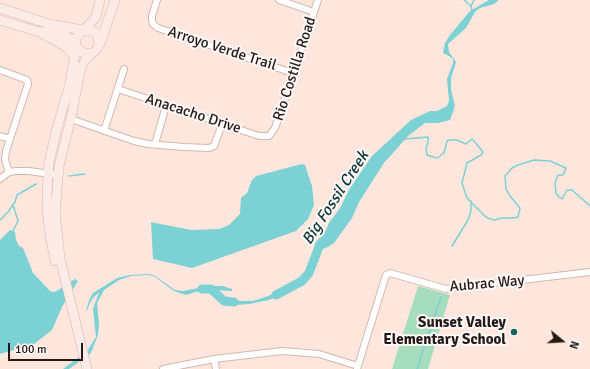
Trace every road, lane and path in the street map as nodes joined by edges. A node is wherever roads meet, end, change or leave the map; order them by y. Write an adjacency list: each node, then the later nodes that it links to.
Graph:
1 (100, 0): 9 (main road)
2 (115, 0): 12 (main road)
3 (157, 0): 17 (street, Arroyo Verde Trail)
4 (279, 0): 7 (street)
5 (318, 0): 7 (street, Rio Costilla Road)
6 (0, 8): 9 (main road)
7 (314, 12): 17 (street, Rio Costilla Road)
8 (0, 20): 10 (main road)
9 (84, 30): 11 (main road); 12 (main road)
10 (36, 31): 11 (main road); 14 (main road)
11 (76, 46): 13 (main road); 14 (main road)
12 (98, 46): 13 (main road)
13 (92, 53): 20 (main road)
14 (74, 58): 28 (main road)
15 (124, 69): 18 (street)
16 (0, 70): 25 (street)
17 (293, 72): 24 (street, Rio Costilla Road)
18 (118, 89): 19 (street, Anacacho Drive); 22 (street)
19 (166, 106): 21 (street, Anacacho Drive); 26 (street)
20 (71, 119): 22 (street); 28 (main road)
21 (222, 124): 24 (street, Anacacho Drive); 26 (street)
22 (104, 131): 26 (street)
23 (0, 136): 25 (street)
24 (269, 136)
25 (10, 140): 27 (street)
26 (155, 144)
27 (9, 172): 28 (street); 29 (street)
28 (53, 174): 30 (main road)
29 (0, 179)
30 (60, 270): 34 (main road); 35 (main road)
31 (590, 272): 33 (street, Aubrac Way)
32 (214, 359): 33 (street); 36 (street); 37 (street)
33 (358, 368)
34 (81, 369)
35 (86, 369)
36 (163, 369)
37 (216, 369)

